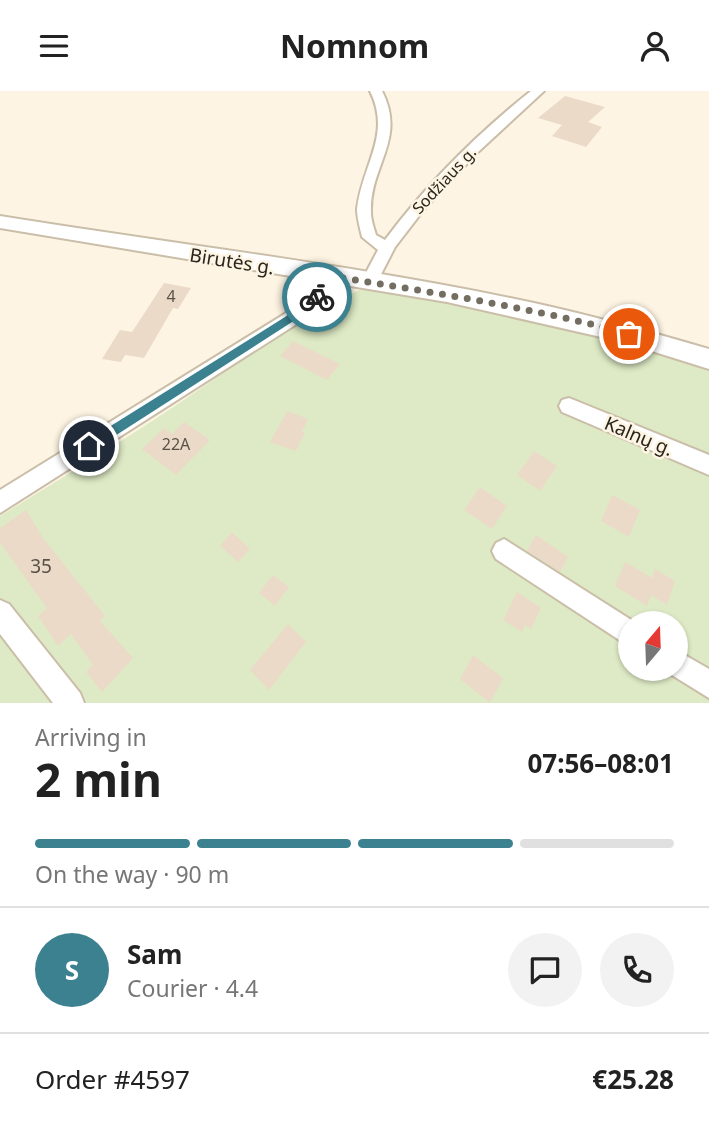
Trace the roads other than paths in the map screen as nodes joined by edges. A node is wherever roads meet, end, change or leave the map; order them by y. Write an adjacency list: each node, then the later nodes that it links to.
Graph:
1 (376, 91): 4 (street)
2 (538, 91): 4 (street, Sodžiaus g.)
3 (0, 222): 5 (main road, Birutės g.)
4 (385, 247): 6 (street, Sodžiaus g.)
5 (330, 276): 6 (main road, Birutės g.); 10 (street)
6 (369, 282): 7 (main road, Birutės g.)
7 (709, 359)
8 (569, 406): 9 (street, Kalnų g.)
9 (709, 465)
10 (0, 502)
11 (504, 551): 13 (street)
12 (0, 613): 16 (street)
13 (618, 626)
14 (688, 671): 15 (street)
15 (709, 685)
16 (70, 703)

